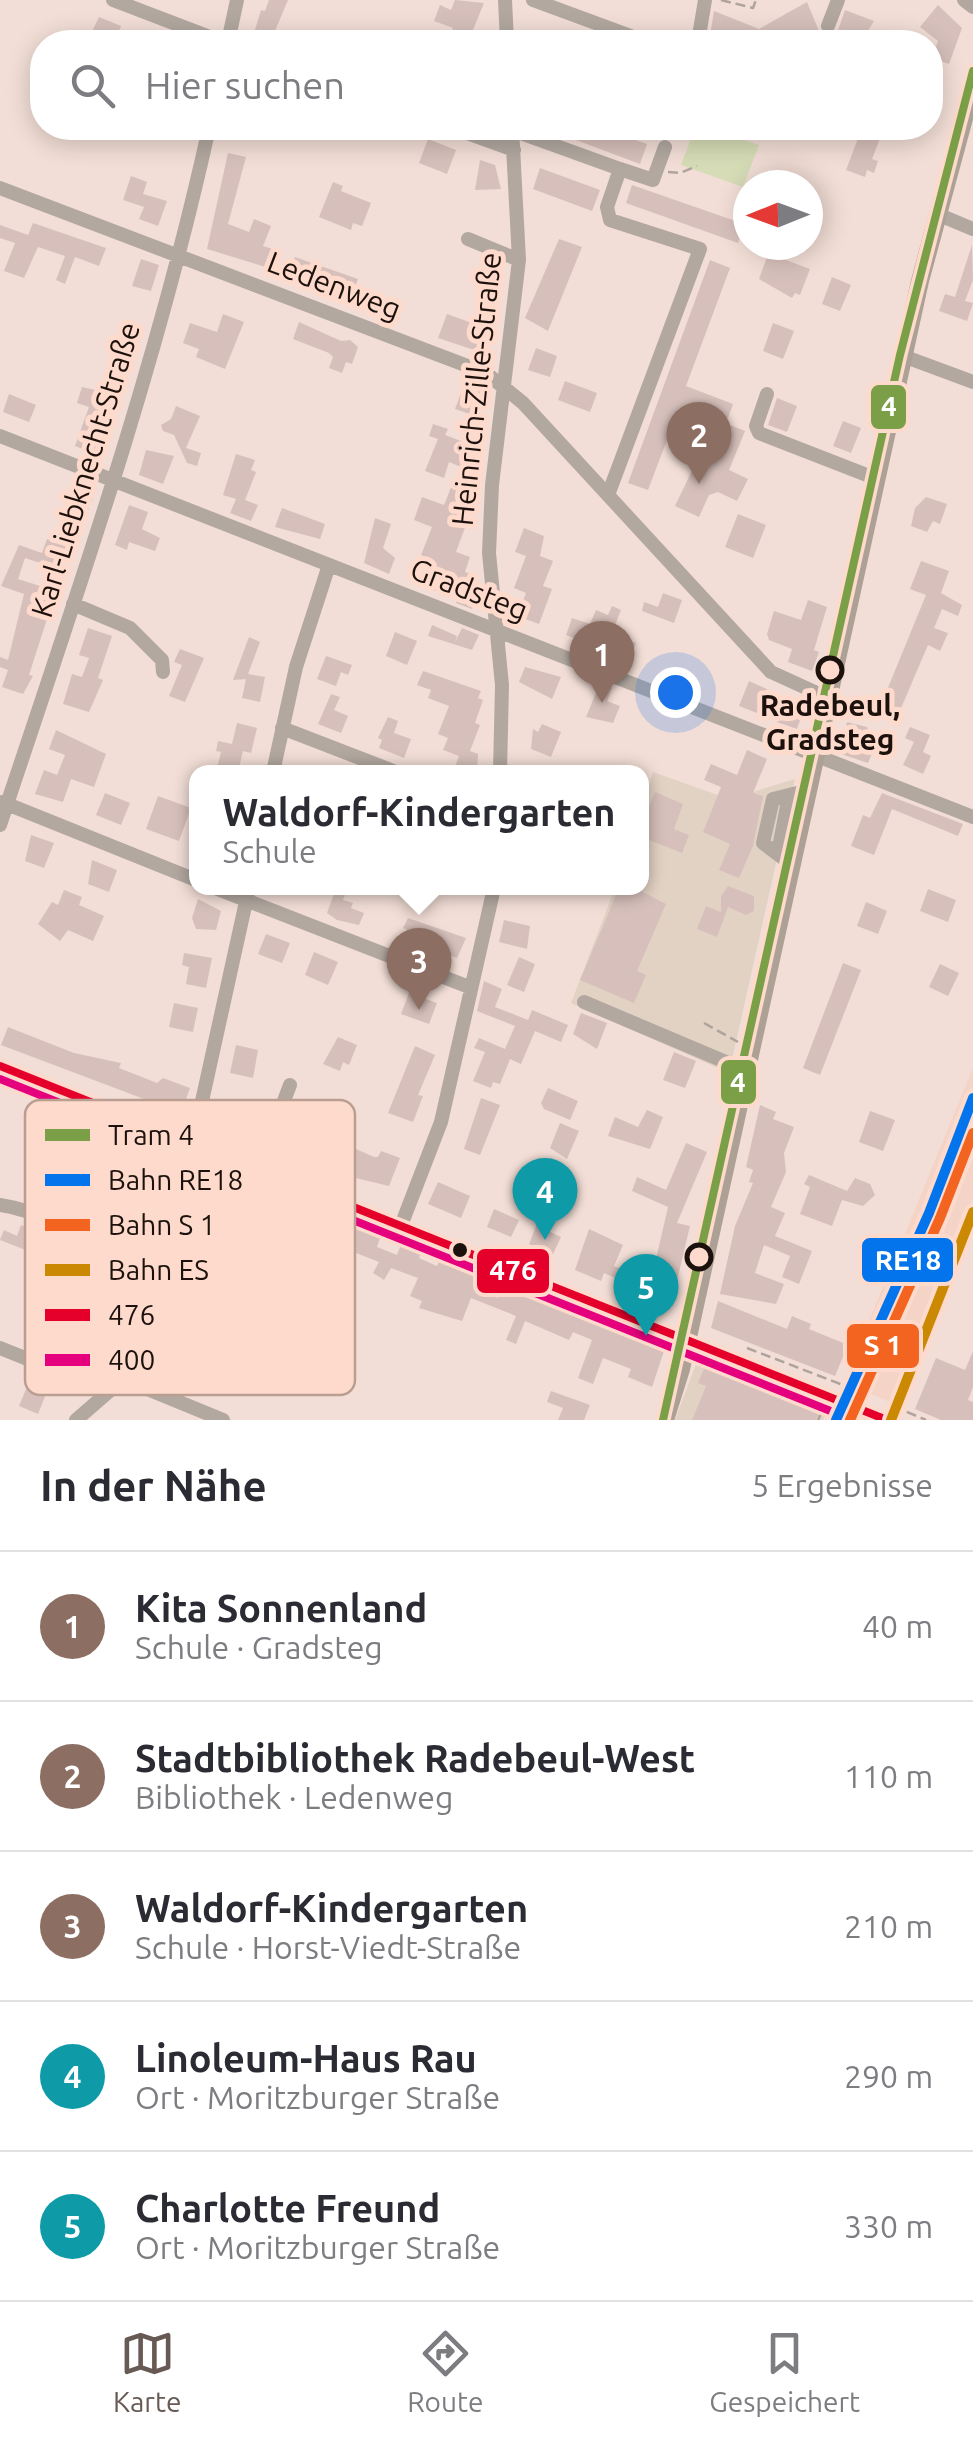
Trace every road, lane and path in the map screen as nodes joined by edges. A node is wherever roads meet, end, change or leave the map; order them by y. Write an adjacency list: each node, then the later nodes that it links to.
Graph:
1 (113, 0): 12 (street)
2 (237, 0): 13 (street)
3 (504, 0): 14 (street)
4 (533, 0): 15 (street)
5 (706, 0): 16 (street)
6 (721, 0): 7 (path)
7 (756, 0)
8 (838, 0): 11 (street)
9 (964, 0): 10 (street)
10 (973, 7)
11 (828, 26)
12 (194, 30)
13 (229, 30)
14 (506, 30)
15 (614, 30)
16 (700, 30)
17 (973, 85): 28 (main road)
18 (206, 140): 31 (street, Karl-Liebknecht-Straße)
19 (486, 140): 23 (street)
20 (513, 140): 23 (street, Heinrich-Zille-Straße)
21 (544, 140): 25 (street, Heinrich-Zille-Straße)
22 (666, 147): 26 (street)
23 (514, 150): 32 (street, Heinrich-Zille-Straße)
24 (697, 166): 26 (path)
25 (620, 169): 26 (street, Heinrich-Zille-Straße); 40 (street)
26 (657, 171)
27 (0, 188): 31 (street, Ledenweg)
28 (937, 214): 29 (street); 33 (main road)
29 (973, 229)
30 (468, 239): 32 (street)
31 (180, 257): 35 (street, Ledenweg); 39 (street, Karl-Liebknecht-Straße)
32 (519, 260): 35 (street, Heinrich-Zille-Straße)
33 (903, 356): 34 (street); 38 (main road)
34 (973, 382)
35 (505, 385): 40 (street, Ledenweg); 43 (street, Heinrich-Zille-Straße)
36 (766, 394): 38 (street)
37 (0, 436): 39 (street, Gradsteg)
38 (877, 479): 45 (main road)
39 (115, 480): 41 (street, Gradsteg); 42 (street, Karl-Liebknecht-Straße)
40 (608, 495): 45 (street, Ledenweg)
41 (330, 565): 43 (street, Gradsteg); 46 (street)
42 (74, 604): 44 (street); 52 (street, Karl-Liebknecht-Straße)
43 (497, 631): 47 (street, Gradsteg); 50 (street, Heinrich-Zille-Straße)
44 (163, 672)
45 (828, 698): 47 (main road)
46 (282, 728): 48 (street); 49 (street)
47 (816, 754): 51 (main road); 53 (street, Gradsteg)
48 (274, 765)
49 (378, 765)
50 (500, 765)
51 (809, 790): 55 (main road); 55 (street)
52 (4, 803): 54 (street, Karl-Liebknecht-Straße); 56 (street)
53 (973, 817)
54 (0, 824)
55 (785, 859): 63 (main road)
56 (189, 877)
57 (248, 895): 68 (street)
58 (250, 895): 60 (street)
59 (492, 895): 60 (street)
60 (469, 987): 73 (street)
61 (584, 1002): 65 (street)
62 (704, 1024): 63 (path)
63 (752, 1049): 65 (main road)
64 (0, 1066): 67 (street)
65 (747, 1071): 74 (main road)
66 (290, 1084): 69 (street)
67 (86, 1100)
68 (202, 1100)
69 (284, 1100)
70 (355, 1204): 73 (street)
71 (0, 1205): 72 (street)
72 (25, 1211)
73 (402, 1223): 74 (street)
74 (688, 1339): 80 (street); 83 (main road)
75 (0, 1348): 76 (street)
76 (25, 1358)
77 (103, 1395): 81 (street)
78 (163, 1395): 82 (street)
79 (824, 1406): 84 (path)
80 (890, 1413): 85 (path)
81 (76, 1420)
82 (223, 1420)
83 (666, 1420)
84 (818, 1420)
85 (926, 1420)

